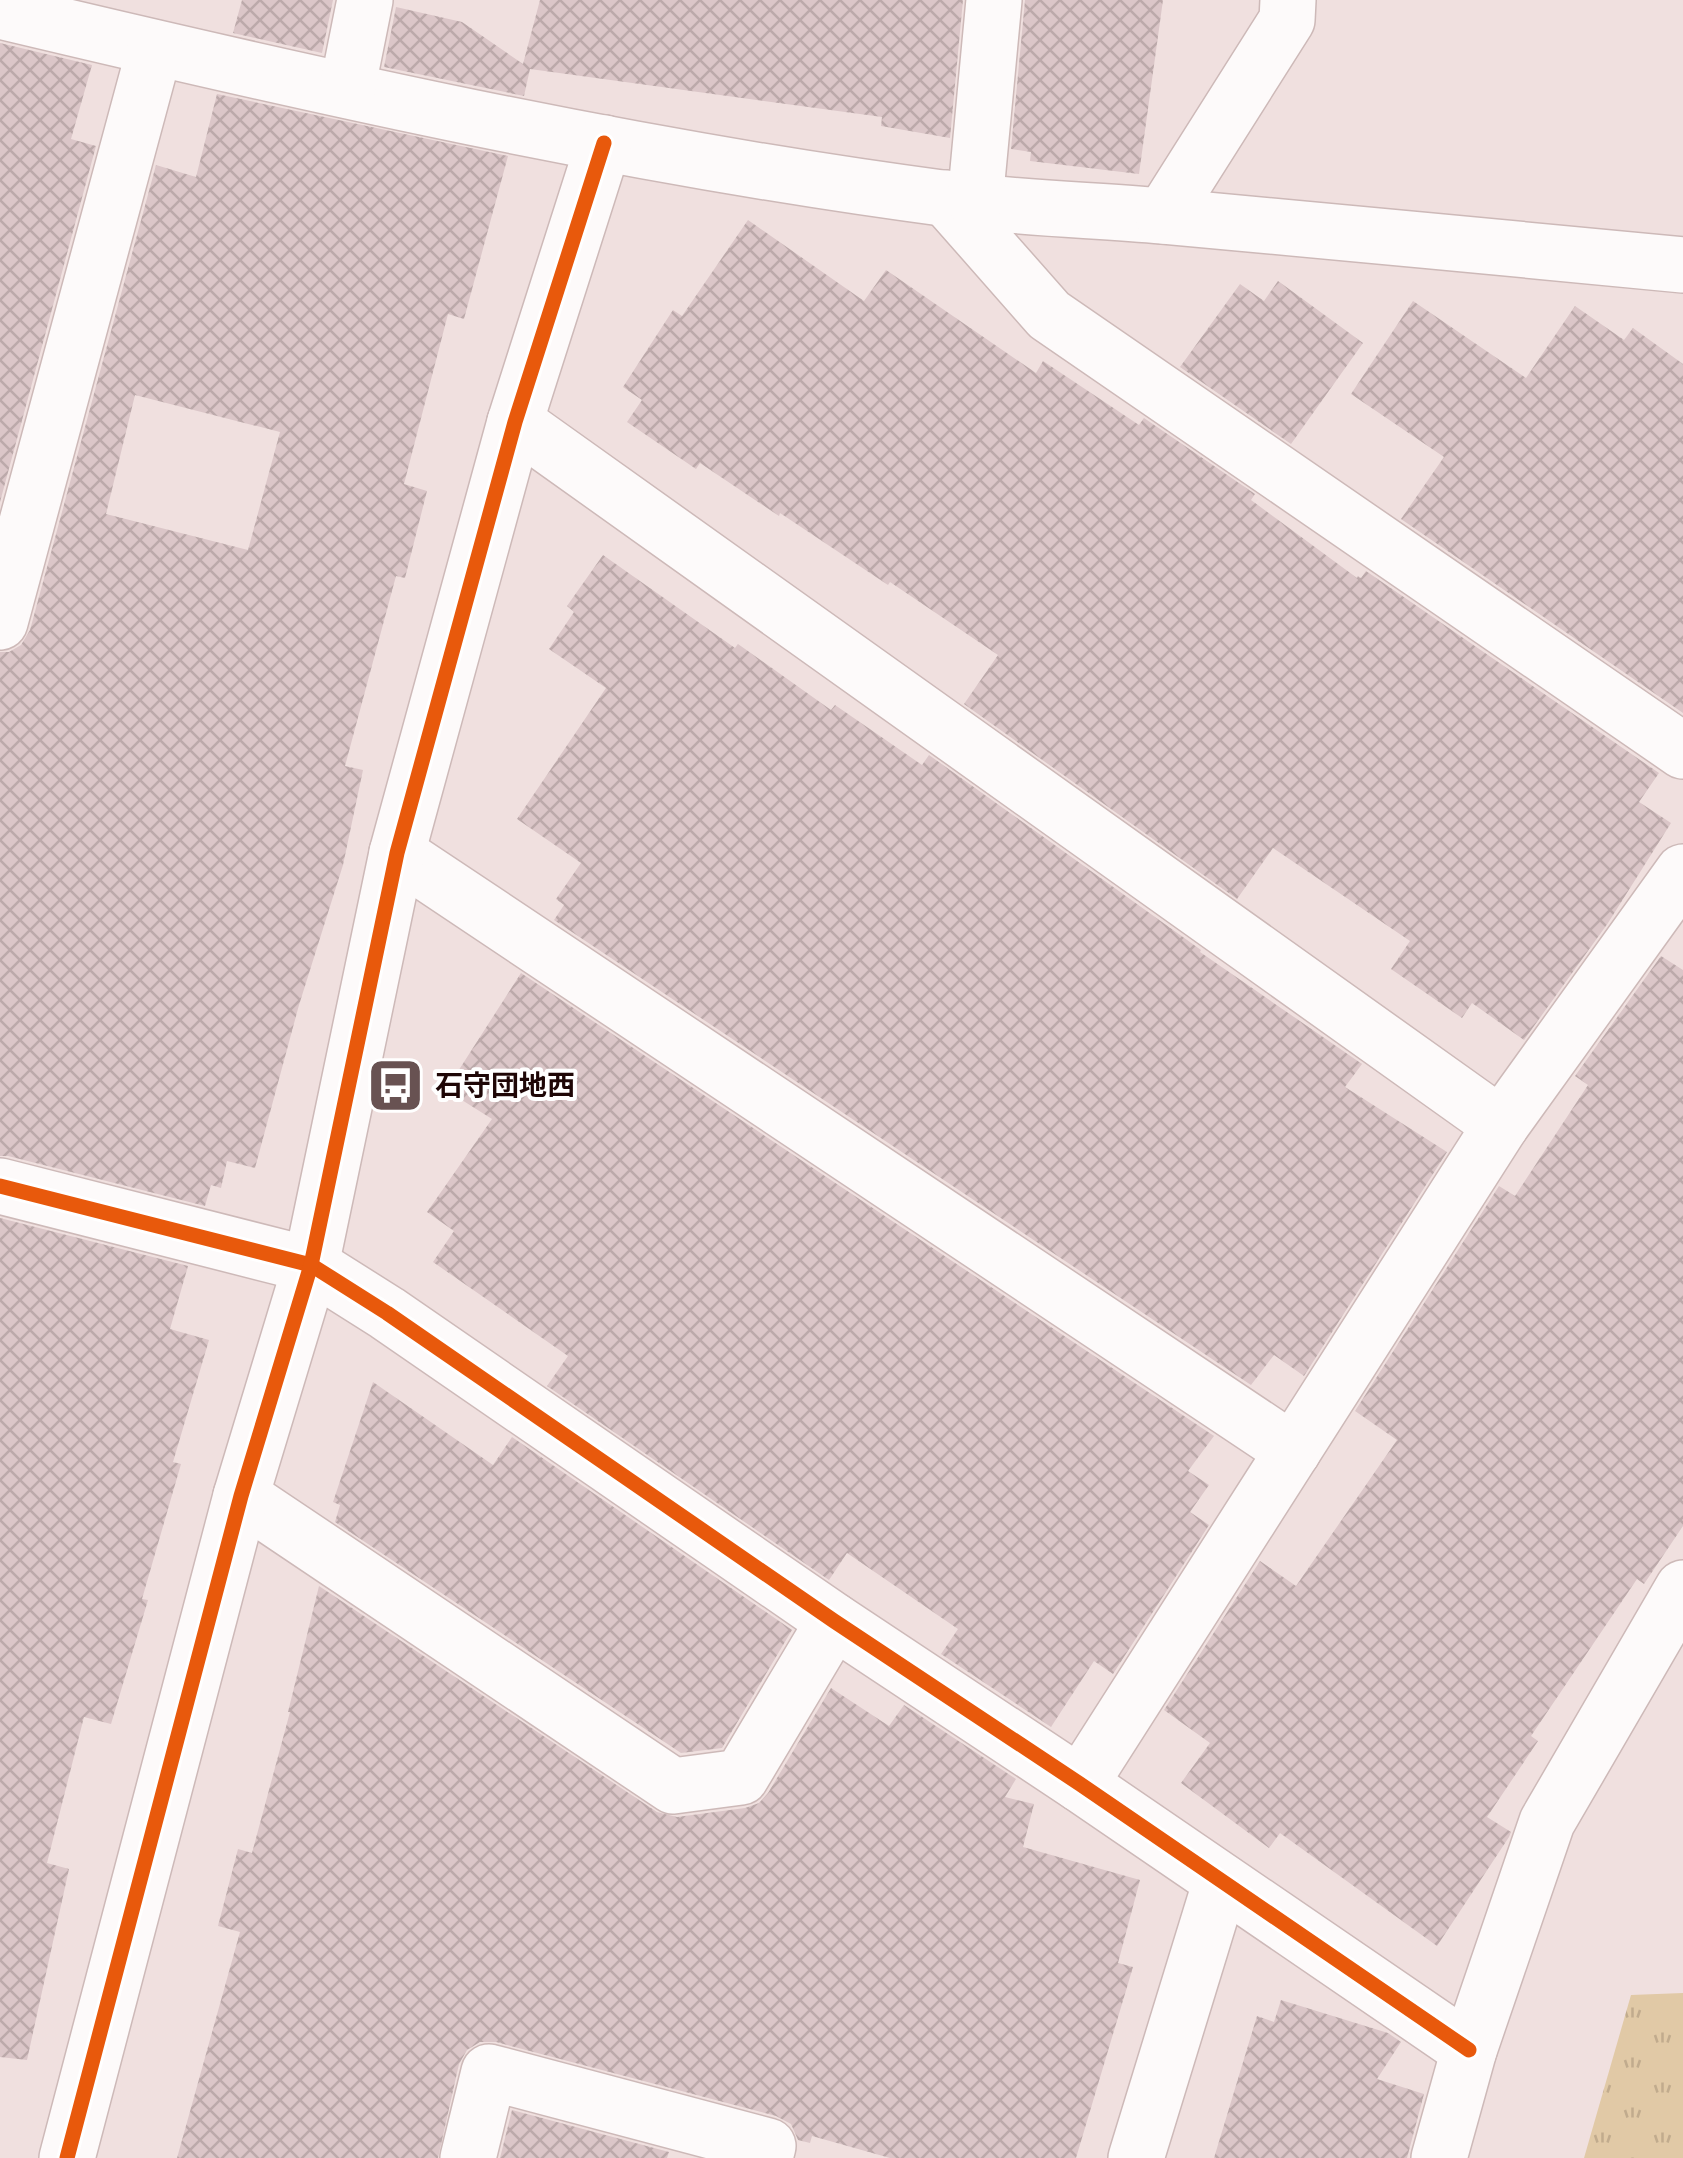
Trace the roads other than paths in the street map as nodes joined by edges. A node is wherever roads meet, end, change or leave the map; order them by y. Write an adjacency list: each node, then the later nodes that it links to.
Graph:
1 (364, 0): 6 (street)
2 (994, 0): 8 (street)
3 (1288, 0): 9 (street)
4 (0, 11): 5 (street)
5 (155, 48): 6 (street); 12 (street)
6 (347, 90): 7 (street)
7 (604, 143): 8 (street); 11 (street)
8 (961, 200): 9 (street); 13 (street)
9 (1163, 216): 10 (street)
10 (1683, 265)
11 (515, 422): 14 (street); 16 (street)
12 (0, 622)
13 (1683, 751)
14 (396, 852): 18 (street); 19 (street)
15 (1683, 872): 16 (street)
16 (1501, 1125): 19 (street)
17 (0, 1186): 18 (street)
18 (311, 1265): 20 (street); 22 (street)
19 (1293, 1451): 23 (street)
20 (241, 1496): 22 (street); 26 (street)
21 (1683, 1588): 25 (street)
22 (834, 1622): 23 (street)
23 (1080, 1784): 24 (street)
24 (1220, 1881): 25 (street); 29 (street)
25 (1469, 2050): 30 (street)
26 (67, 2158)
27 (468, 2158): 28 (street)
28 (765, 2158)
29 (1136, 2158)
30 (1439, 2158)

